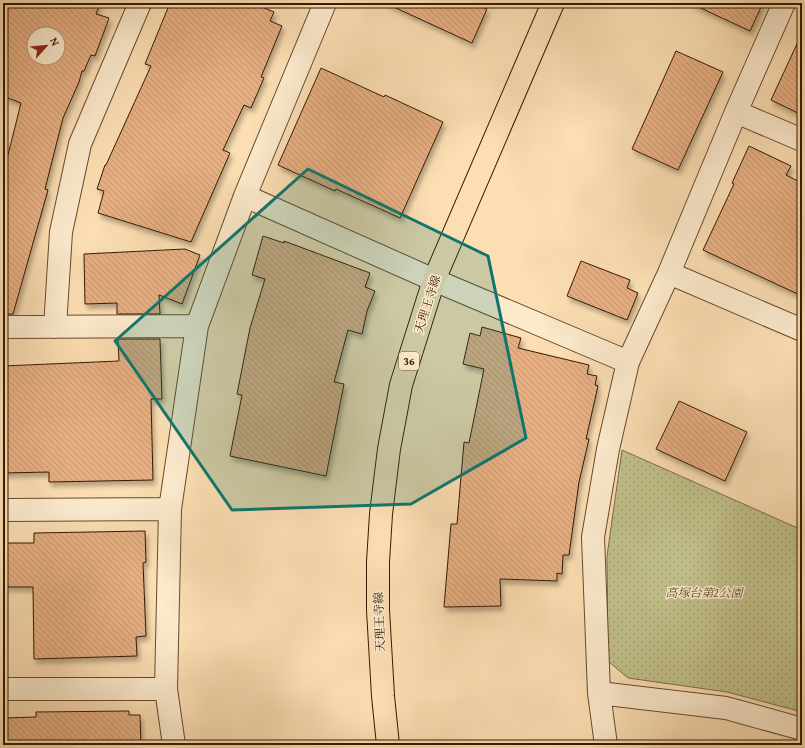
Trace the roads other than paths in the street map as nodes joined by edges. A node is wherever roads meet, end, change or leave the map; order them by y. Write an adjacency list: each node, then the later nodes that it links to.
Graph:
1 (140, 3): 12 (street)
2 (325, 3): 7 (street)
3 (553, 3): 9 (main road, 天理王寺線 / 36)
4 (784, 3): 5 (street)
5 (736, 112): 6 (street); 8 (street)
6 (802, 140)
7 (246, 196): 9 (street); 10 (street)
8 (668, 273): 13 (street); 14 (street)
9 (434, 280): 14 (street); 22 (main road, 天理王寺線 / 36)
10 (196, 326): 12 (street); 15 (street)
11 (3, 327): 12 (street)
12 (56, 327)
13 (802, 330)
14 (628, 362): 19 (street)
15 (170, 509): 16 (street); 18 (street)
16 (3, 510)
17 (3, 689): 18 (street)
18 (166, 689): 21 (street)
19 (599, 693): 20 (street); 23 (street)
20 (802, 729)
21 (174, 745)
22 (388, 745)
23 (606, 745)

